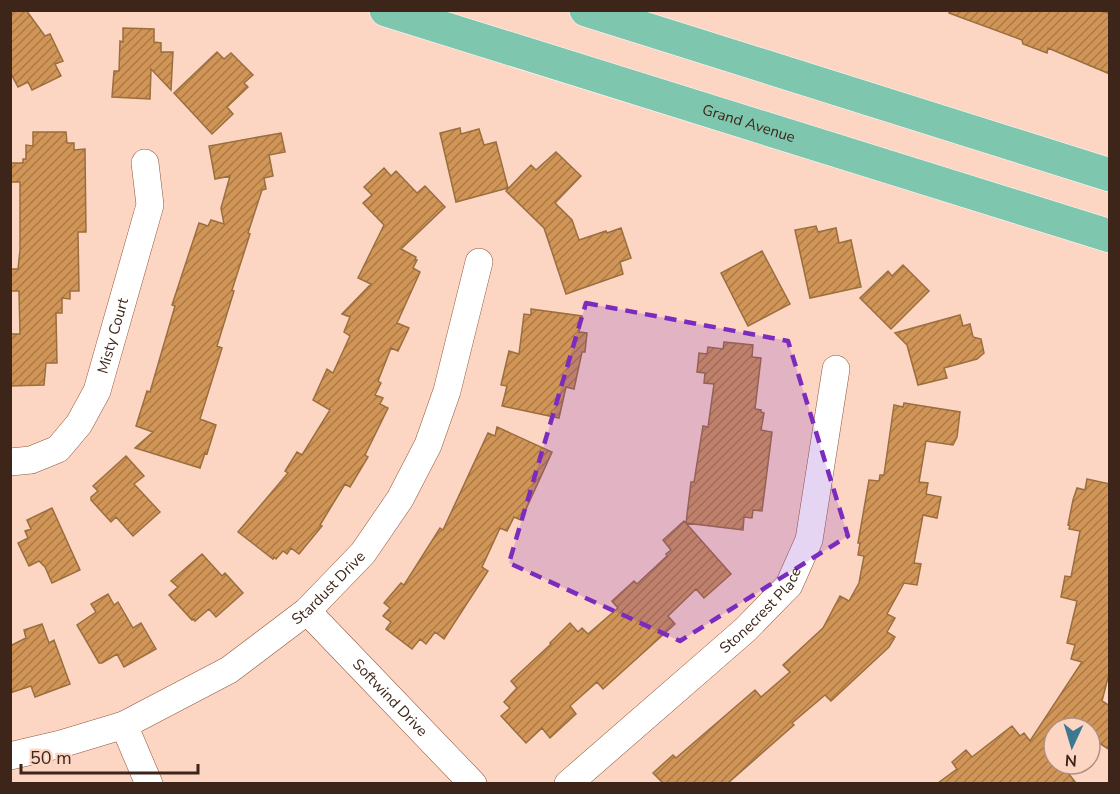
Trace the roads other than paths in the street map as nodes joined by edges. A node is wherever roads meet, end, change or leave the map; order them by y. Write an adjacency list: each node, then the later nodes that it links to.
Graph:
1 (386, 10): 5 (main road, Grand Avenue)
2 (586, 10): 4 (main road)
3 (145, 163): 8 (street, Misty Court)
4 (1110, 175)
5 (1110, 237)
6 (479, 262): 9 (street, Stardust Drive)
7 (836, 369): 14 (street, Stonecrest Place)
8 (10, 462)
9 (307, 611): 10 (street, Stardust Drive); 13 (street, Softwind Drive)
10 (124, 725): 11 (street, Stardust Drive); 12 (street)
11 (10, 756)
12 (149, 783)
13 (472, 783)
14 (568, 783)

